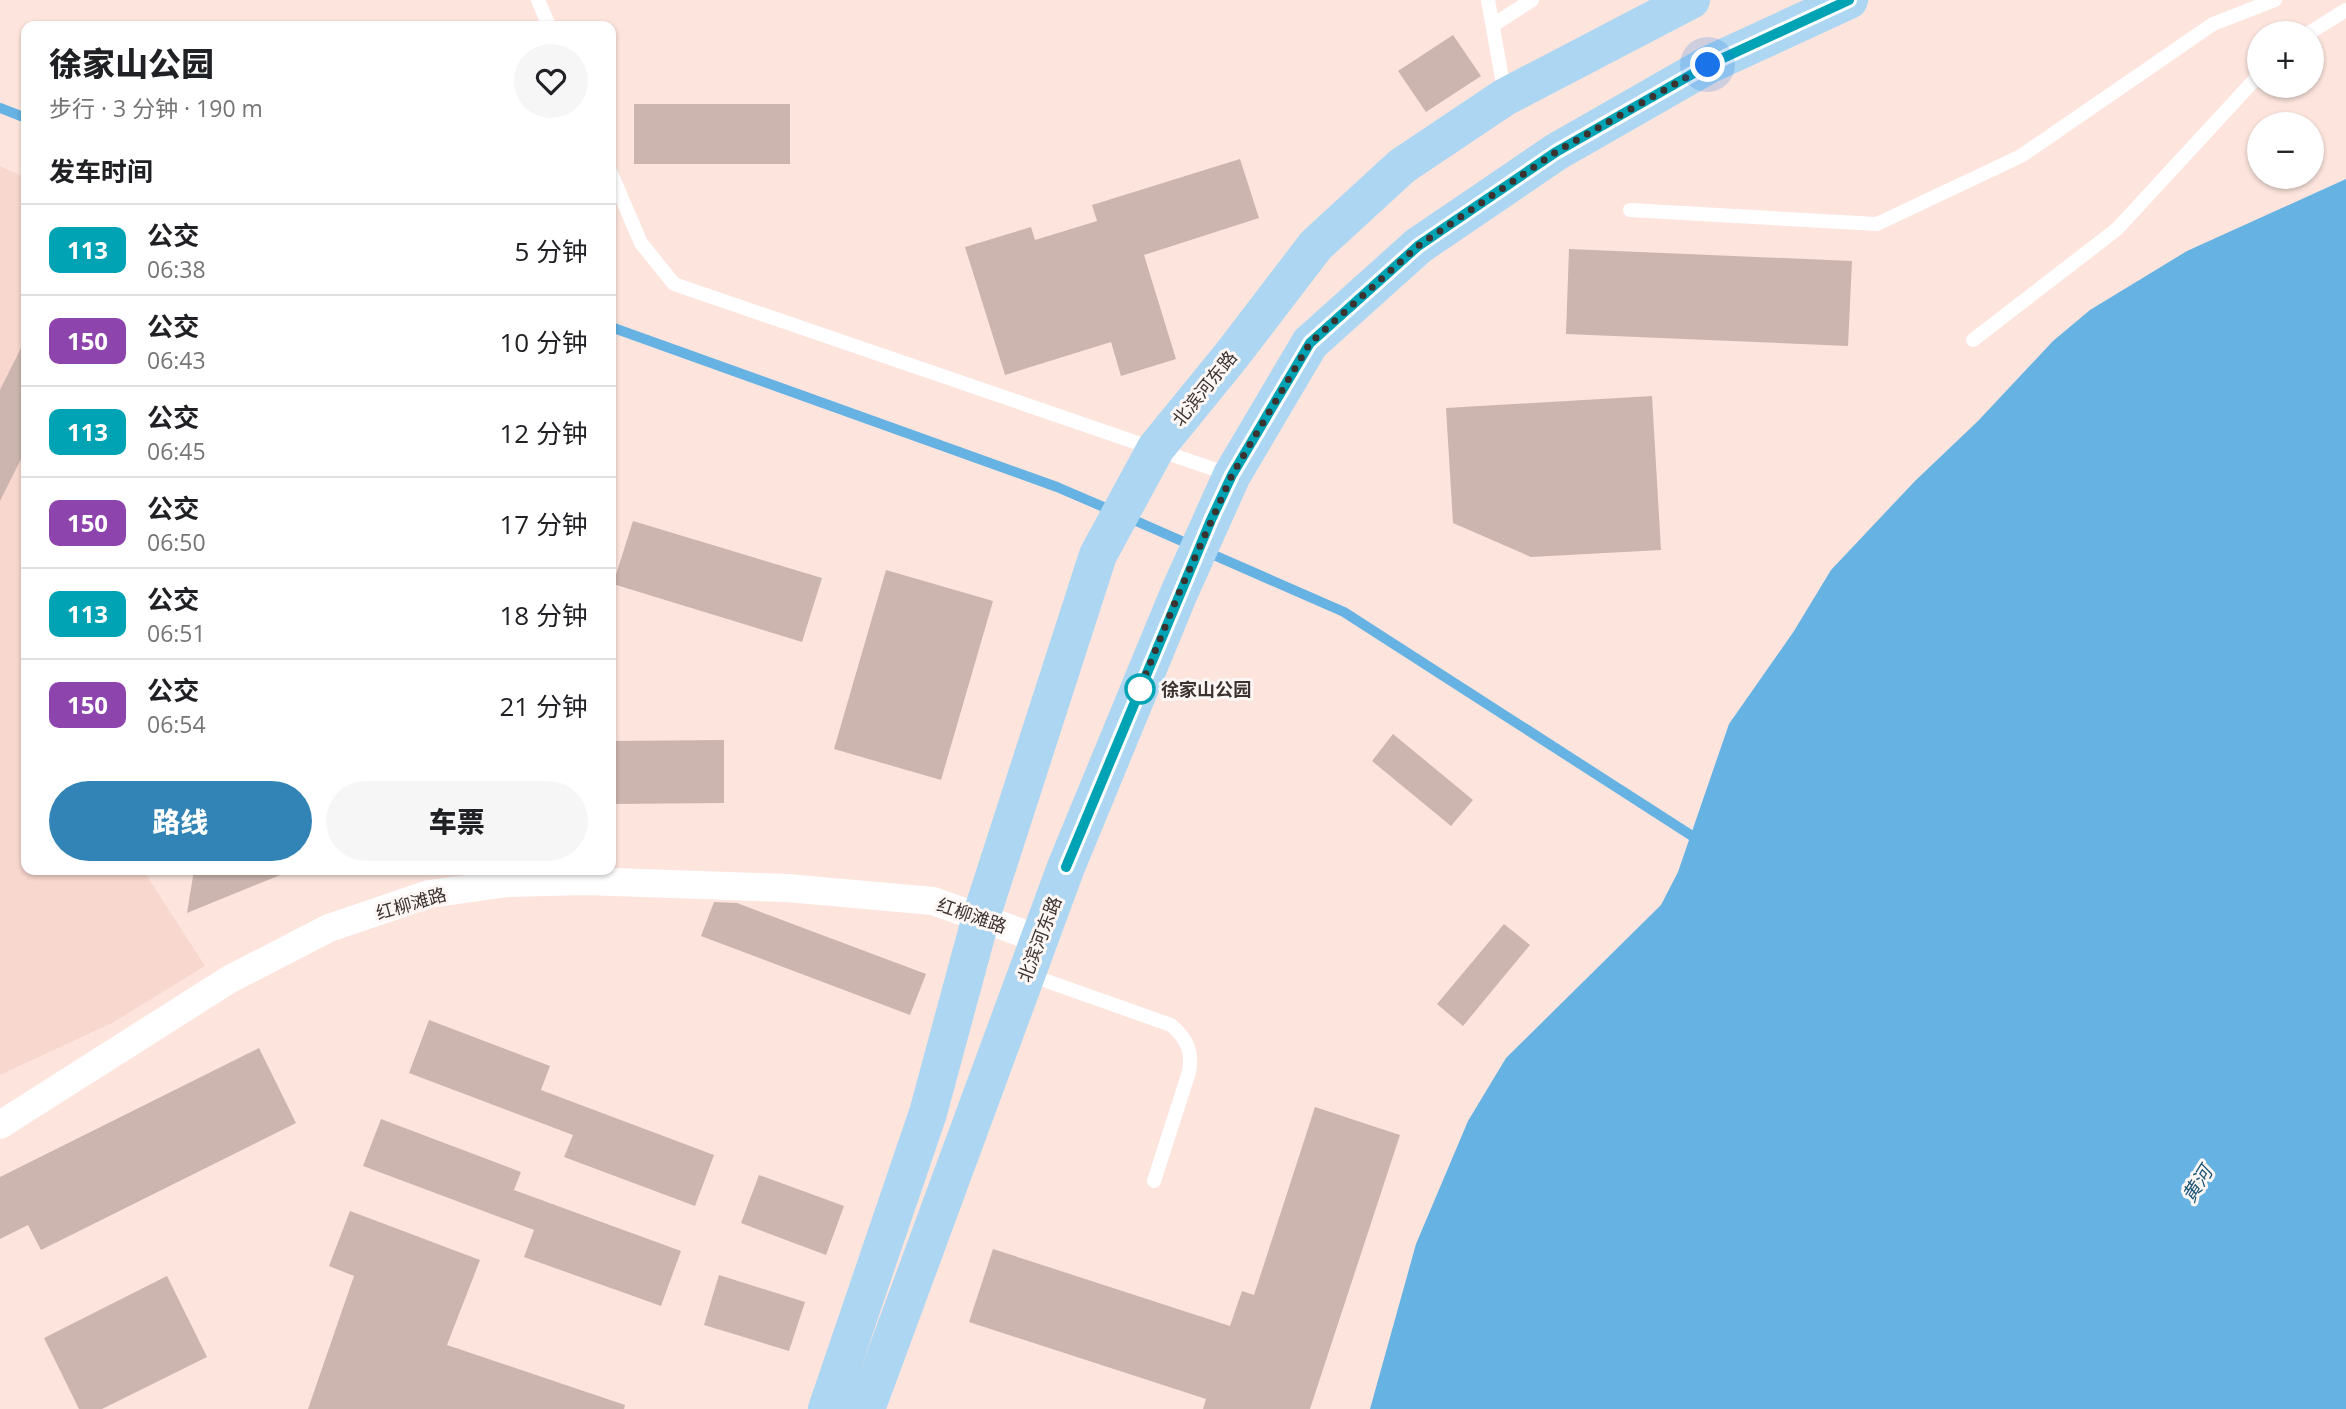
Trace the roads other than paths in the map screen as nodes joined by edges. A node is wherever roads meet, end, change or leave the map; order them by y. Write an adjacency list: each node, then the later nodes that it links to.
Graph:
1 (538, 0): 8 (lane)
2 (1488, 0): 10 (lane)
3 (1691, 0): 12 (main road, 北滨河东路)
4 (1849, 0): 17 (main road, 北滨河东路)
5 (2275, 0): 14 (lane)
6 (1529, 1): 10 (lane)
7 (2346, 10): 9 (lane)
8 (547, 21)
9 (2324, 24)
10 (1493, 25): 12 (lane)
11 (2247, 88): 15 (lane)
12 (1505, 97): 16 (main road, 北滨河东路)
13 (616, 185): 16 (lane)
14 (1630, 210)
15 (1973, 340)
16 (1156, 448): 17 (lane); 18 (main road, 北滨河东路)
17 (1232, 475): 19 (main road, 北滨河东路)
18 (981, 917): 19 (street, 红柳滩路); 20 (street, 红柳滩路); 22 (main road, 北滨河东路)
19 (1032, 956): 21 (lane); 23 (main road, 北滨河东路)
20 (0, 1125)
21 (1154, 1181)
22 (827, 1409)
23 (866, 1409)

